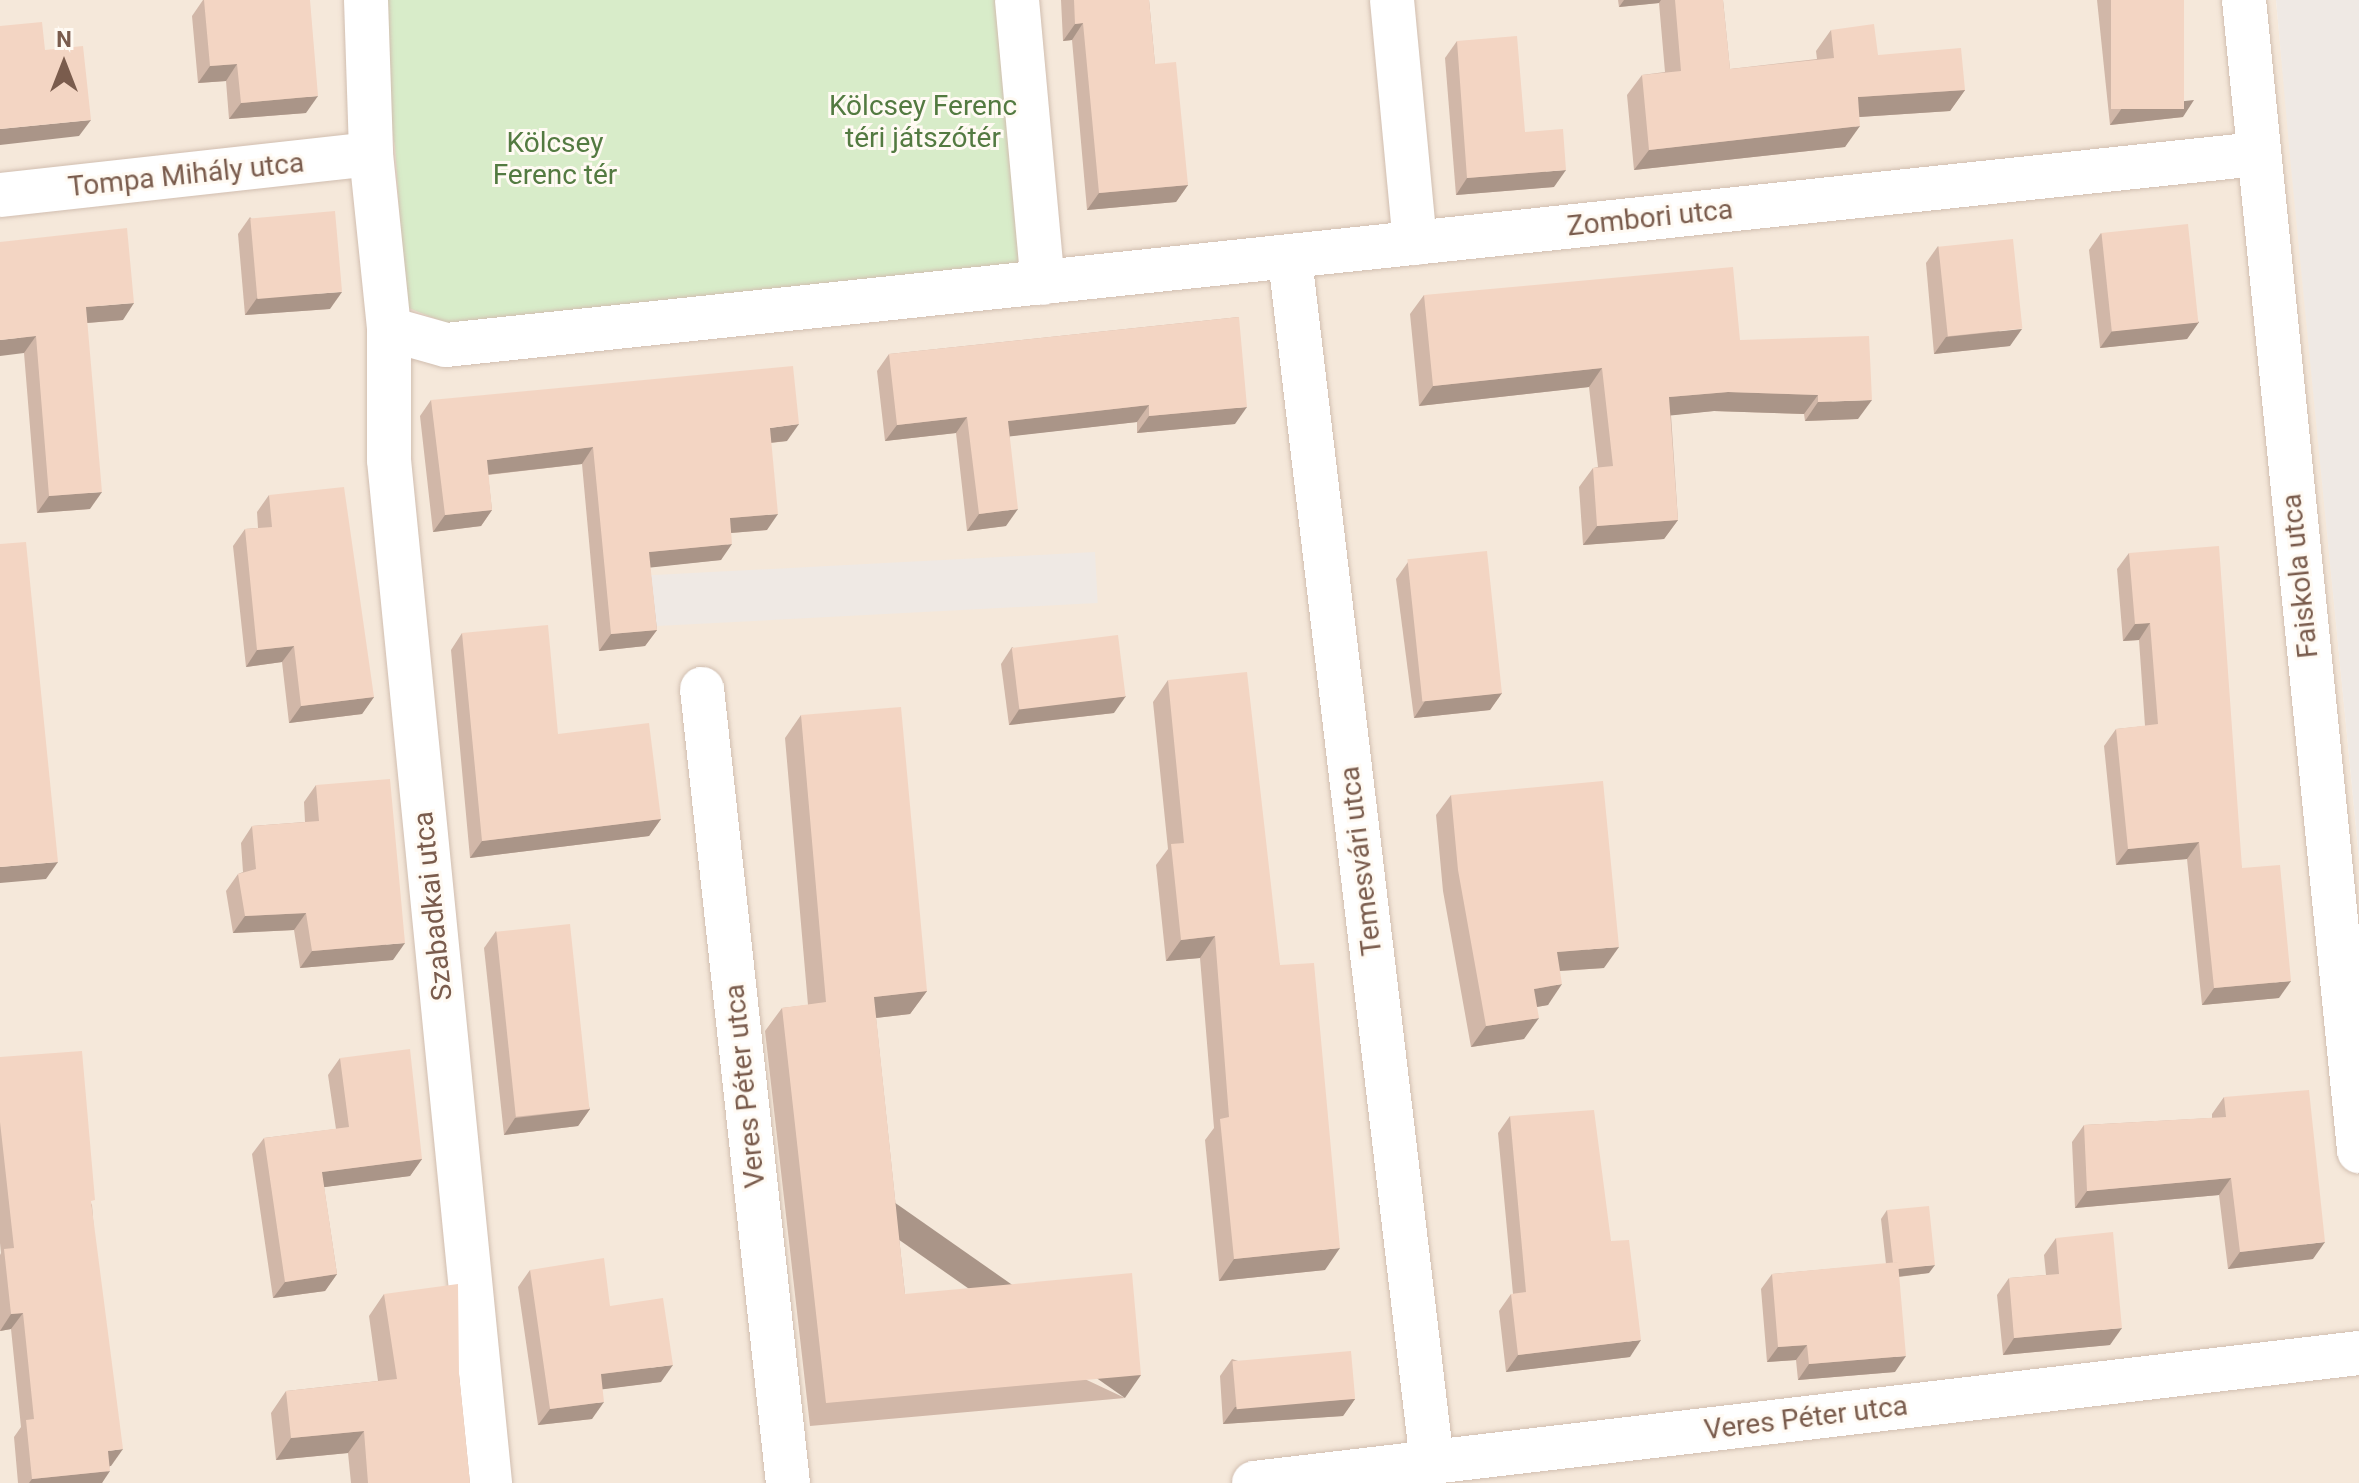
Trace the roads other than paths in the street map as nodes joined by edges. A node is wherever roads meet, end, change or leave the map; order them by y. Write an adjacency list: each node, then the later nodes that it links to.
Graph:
1 (366, 0): 5 (street)
2 (1017, 0): 10 (street)
3 (1392, 0): 8 (street)
4 (2244, 0): 6 (street, Faiskola utca)
5 (371, 154): 7 (street, Tompa Mihály utca); 11 (street)
6 (2257, 154): 8 (street, Zombori utca); 13 (street, Faiskola utca)
7 (0, 195)
8 (1415, 243): 9 (street, Zombori utca)
9 (1290, 259): 10 (street, Zombori utca); 15 (street, Temesvári utca)
10 (1043, 283): 11 (street)
11 (389, 329): 16 (street, Szabadkai utca)
12 (702, 689): 17 (street, Veres Péter utca)
13 (2359, 1151)
14 (2359, 1353): 15 (street, Veres Péter utca)
15 (1432, 1463): 18 (street, Veres Péter utca)
16 (490, 1483)
17 (788, 1483)
18 (1254, 1483)

